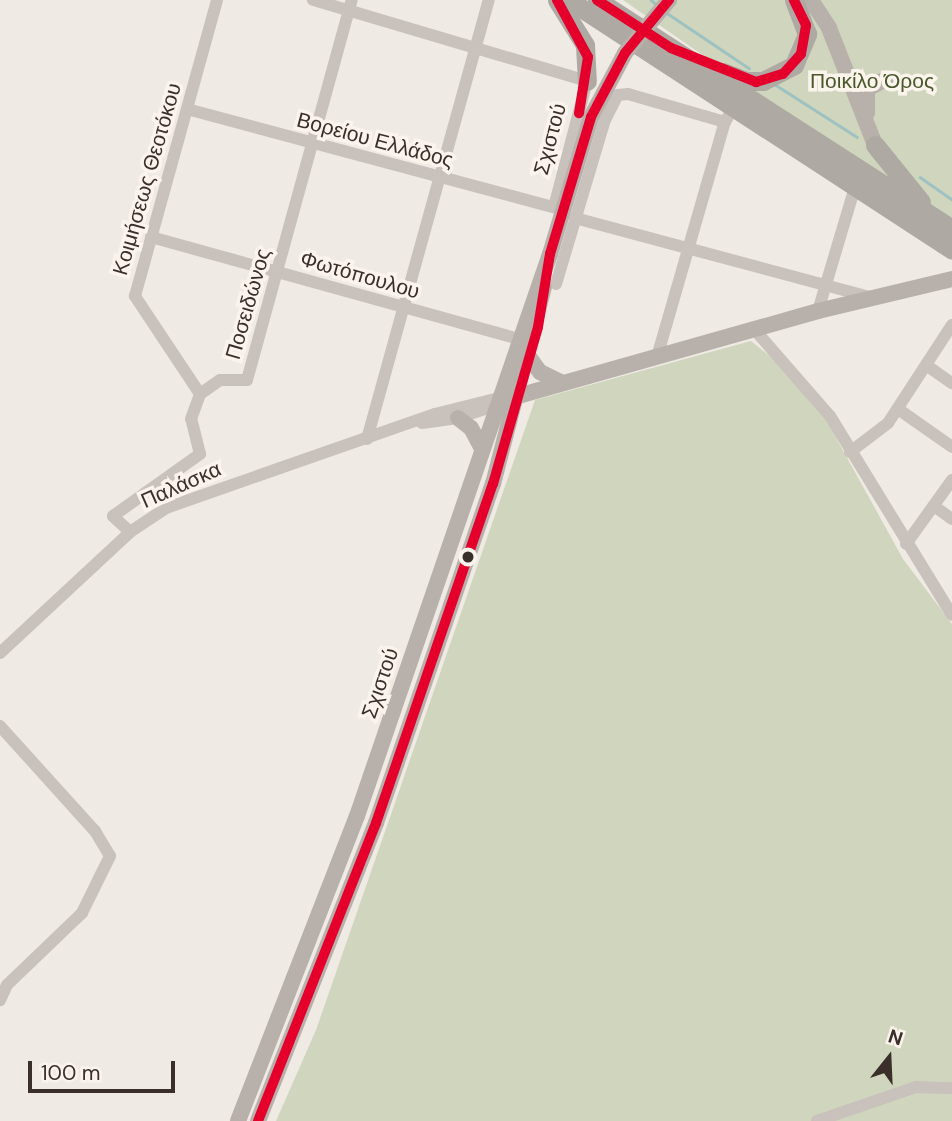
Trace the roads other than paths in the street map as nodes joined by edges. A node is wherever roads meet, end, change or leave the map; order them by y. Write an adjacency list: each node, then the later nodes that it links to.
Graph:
1 (217, 0): 15 (street, Κοιμήσεως Θεοτόκου)
2 (313, 0): 10 (street)
3 (489, 0): 11 (street)
4 (557, 0): 14 (highway)
5 (569, 0): 16 (highway)
6 (597, 0): 12 (highway)
7 (669, 0): 37 (main road, Σχιστού, bridge)
8 (794, 0): 12 (highway)
9 (811, 0): 13 (main road)
10 (351, 5): 11 (street); 17 (street, Ποσειδώνος)
11 (476, 48): 14 (street); 19 (street)
12 (671, 48): 22 (highway)
13 (840, 53): 18 (main road); 18 (main road)
14 (587, 81): 21 (street, Σχιστού)
15 (187, 109): 17 (street, Βορείου Ελλάδος); 25 (street, Κοιμήσεως Θεοτόκου)
16 (729, 115): 20 (highway); 23 (street); 26 (street)
17 (313, 143): 19 (street, Βορείου Ελλάδος); 28 (street, Ποσειδώνος)
18 (875, 145): 22 (highway)
19 (440, 177): 21 (street, Βορείου Ελλάδος); 33 (street)
20 (855, 187): 27 (highway); 31 (street)
21 (554, 207): 37 (main road)
22 (933, 216): 24 (highway)
23 (575, 218): 26 (street); 30 (street)
24 (952, 229)
25 (151, 237): 28 (street, Φωτόπουλου); 43 (street, Κοιμήσεως Θεοτόκου)
26 (687, 249): 31 (street); 38 (street)
27 (952, 250)
28 (277, 272): 33 (street, Φωτόπουλου); 43 (street, Ποσειδώνος)
29 (952, 279): 32 (main road)
30 (556, 284): 37 (main road)
31 (825, 287): 32 (street); 34 (street)
32 (871, 297): 34 (main road)
33 (404, 307): 37 (street, Φωτόπουλου); 49 (street)
34 (818, 311): 36 (main road)
35 (952, 326): 40 (street)
36 (754, 329): 38 (main road); 52 (street)
37 (526, 330): 39 (main road, Σχιστού); 45 (main road, Σχιστού)
38 (656, 357): 41 (main road)
39 (529, 358): 41 (main road); 44 (main road, Σχιστού)
40 (926, 365): 42 (street); 46 (street)
41 (563, 383): 44 (main road)
42 (952, 383)
43 (200, 394): 56 (street)
44 (518, 396): 45 (street, Παλάσκα); 64 (main road, Σχιστού)
45 (498, 401): 47 (street, Παλάσκα); 48 (street, Παλάσκα); 51 (main road, Σχιστού)
46 (898, 409): 50 (street); 52 (street)
47 (458, 418): 48 (street, Παλάσκα); 51 (main road)
48 (419, 423): 49 (street, Παλάσκα)
49 (367, 439): 56 (street, Παλάσκα)
50 (952, 447)
51 (481, 449): 63 (main road, Σχιστού)
52 (850, 452): 57 (street)
53 (952, 480): 54 (street)
54 (934, 506): 55 (street); 57 (street)
55 (952, 519)
56 (130, 532): 59 (street, Παλάσκα)
57 (906, 544): 58 (street)
58 (952, 615)
59 (0, 653)
60 (0, 726): 61 (street)
61 (0, 1000)
62 (952, 1088): 65 (street)
63 (238, 1121)
64 (258, 1121)
65 (817, 1121)

